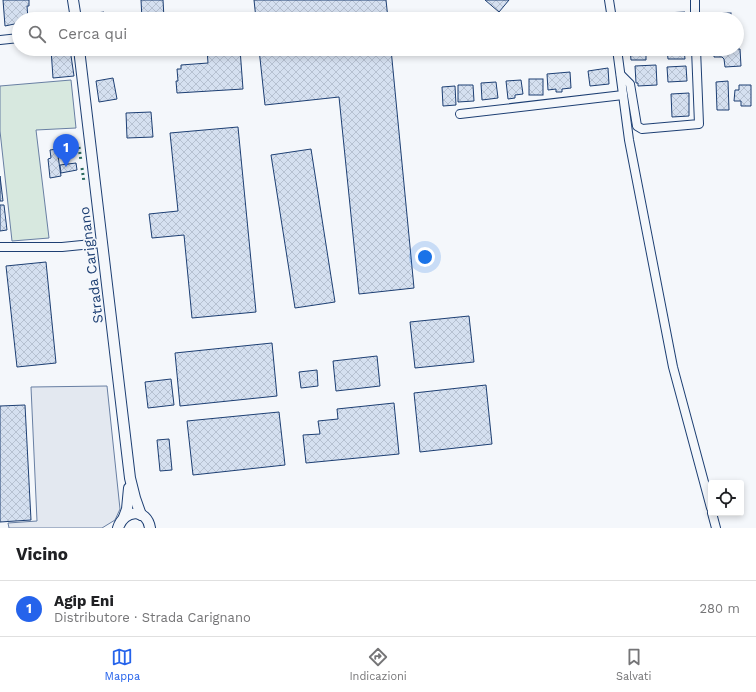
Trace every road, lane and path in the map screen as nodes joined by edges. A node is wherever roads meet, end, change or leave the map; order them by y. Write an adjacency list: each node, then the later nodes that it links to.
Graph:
1 (73, 0): 4 (street)
2 (609, 0): 5 (street)
3 (695, 0): 6 (street)
4 (75, 12)
5 (611, 12)
6 (695, 12)
7 (12, 39): 8 (street)
8 (0, 40)
9 (80, 56): 15 (street, Strada Carignano)
10 (618, 56): 12 (street)
11 (696, 56): 12 (street)
12 (621, 75): 13 (street)
13 (623, 95): 14 (street); 18 (street)
14 (460, 114)
15 (102, 243): 16 (street); 17 (street, Strada Carignano)
16 (0, 247)
17 (130, 478): 19 (street, Strada Carignano); 21 (street, Strada Carignano)
18 (708, 497)
19 (142, 515): 21 (street); 22 (street, Strada Carignano)
20 (713, 516): 23 (street)
21 (119, 524)
22 (150, 528)
23 (716, 528)

